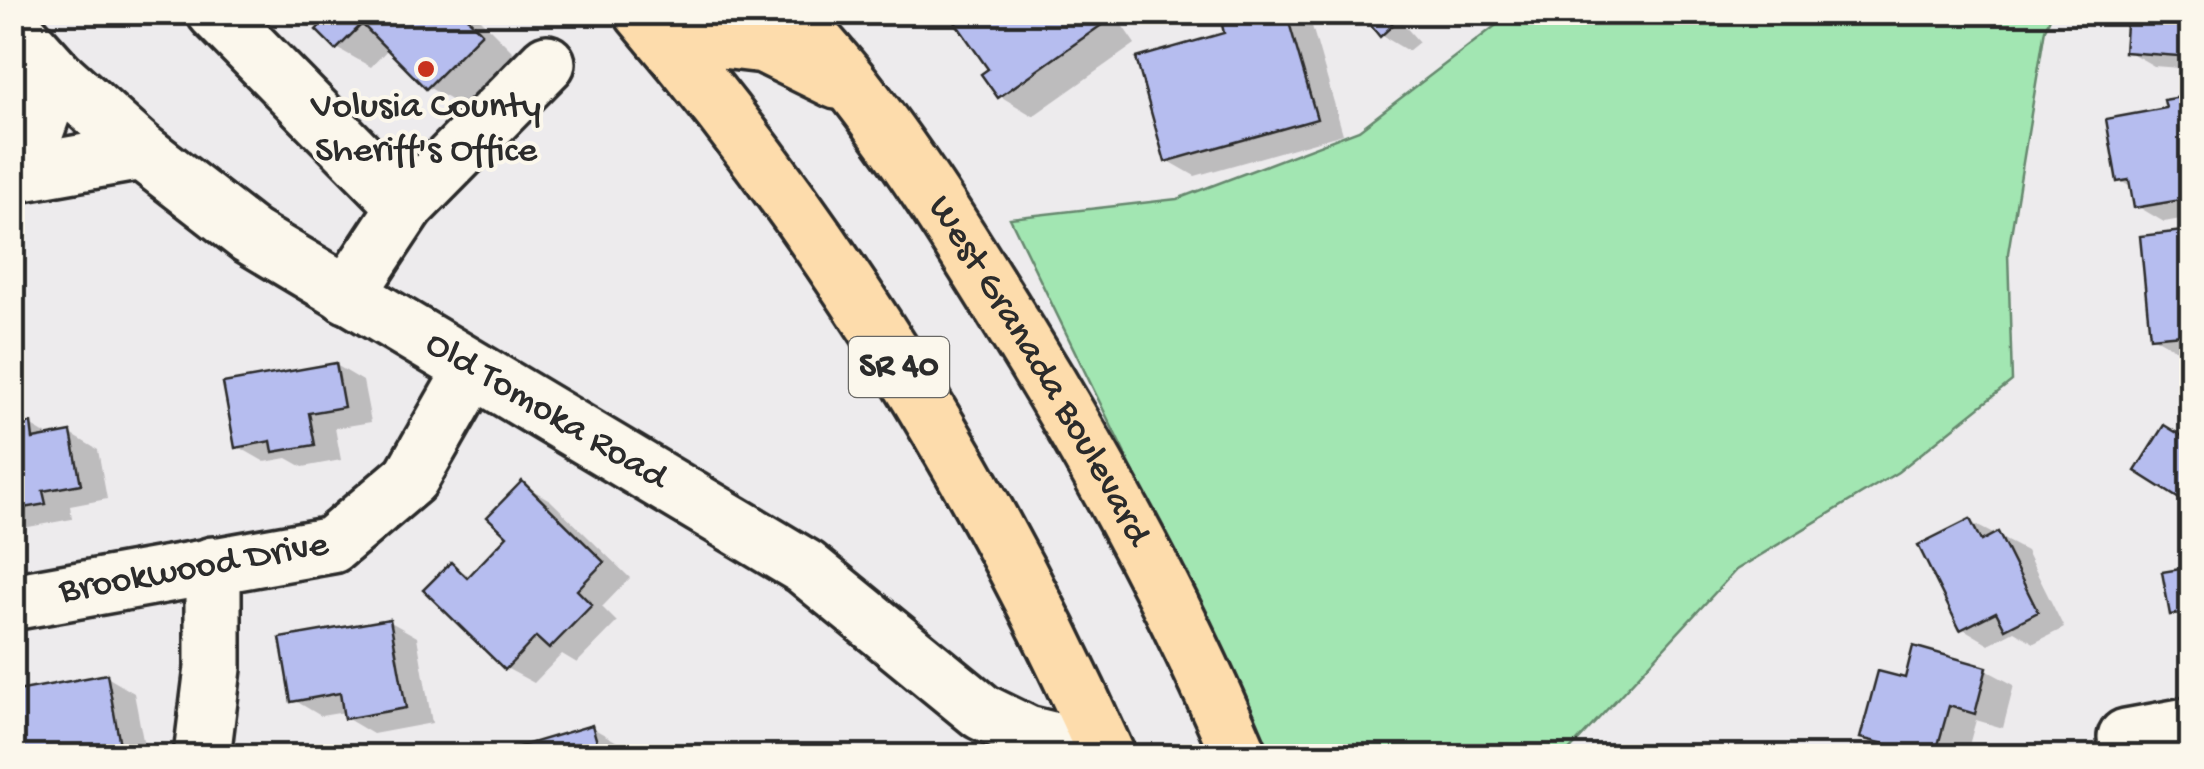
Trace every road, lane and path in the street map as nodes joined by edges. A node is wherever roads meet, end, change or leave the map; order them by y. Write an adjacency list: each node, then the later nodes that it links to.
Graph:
1 (215, 12): 11 (street)
2 (789, 12): 7 (main road, West Granada Boulevard)
3 (22, 23): 6 (street, Old Tomoka Road)
4 (657, 29): 7 (main road); 18 (main road, SR 40)
5 (547, 62): 11 (street)
6 (56, 75): 8 (street, Old Tomoka Road); 9 (street)
7 (858, 92): 20 (main road, West Granada Boulevard)
8 (142, 152): 10 (street); 12 (street, Old Tomoka Road)
9 (12, 158)
10 (12, 175)
11 (406, 206): 12 (street)
12 (347, 295): 13 (street, Old Tomoka Road)
13 (472, 371): 14 (street, Brookwood Drive); 18 (street, Old Tomoka Road)
14 (213, 565): 15 (street, Brookwood Drive); 19 (street)
15 (12, 602)
16 (2192, 725): 17 (street)
17 (2126, 737)
18 (1113, 755)
19 (202, 756)
20 (1240, 756)

